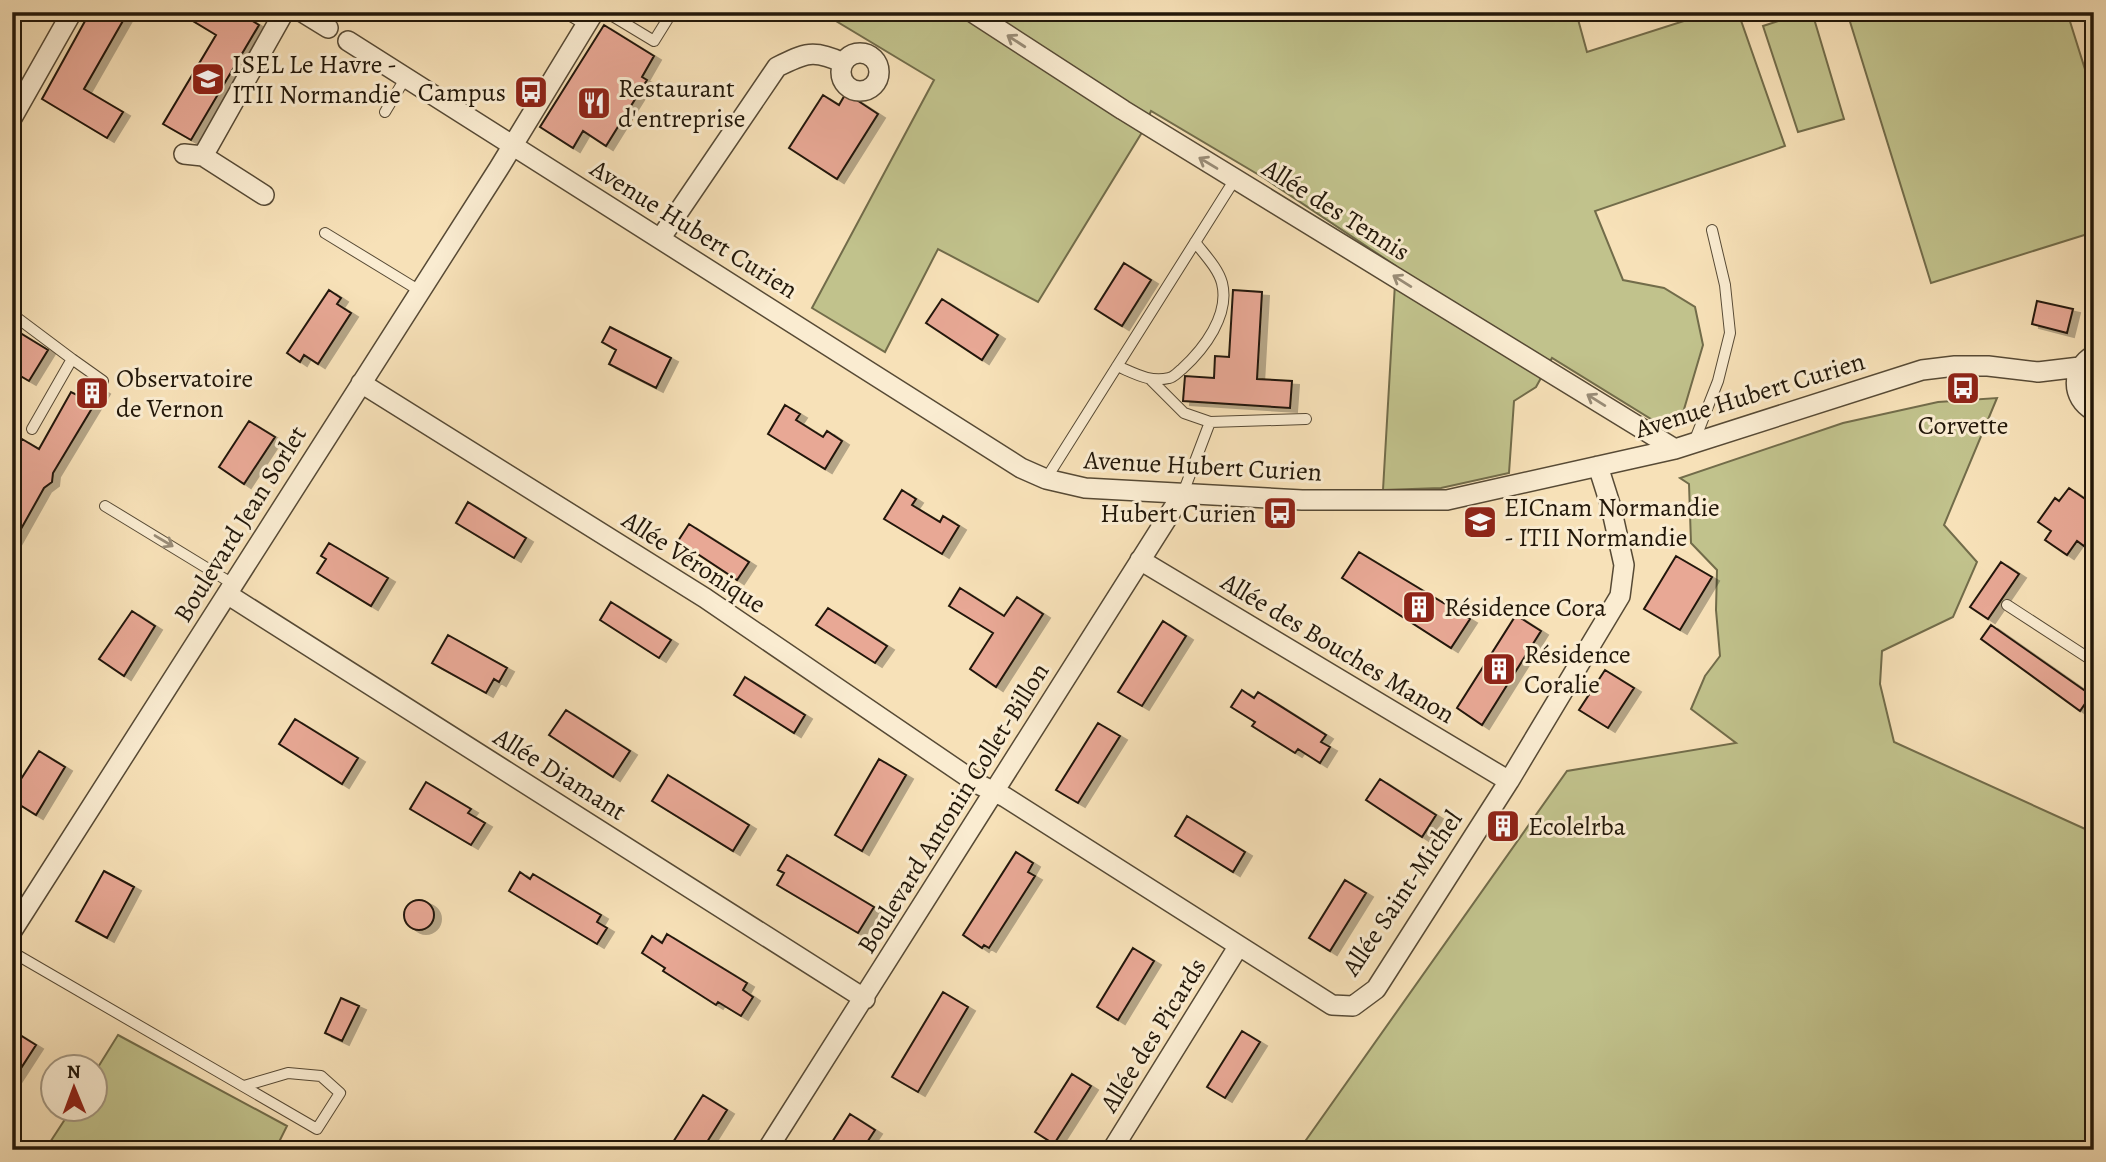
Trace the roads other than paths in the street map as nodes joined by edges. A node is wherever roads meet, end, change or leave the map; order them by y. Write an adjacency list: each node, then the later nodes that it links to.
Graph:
1 (72, 12): 14 (street)
2 (284, 12): 17 (street)
3 (302, 12): 9 (street)
4 (565, 12): 8 (lane)
5 (606, 12): 6 (lane)
6 (672, 12)
7 (972, 12): 16 (street, Allée des Tennis, one-way to 7)
8 (590, 19): 15 (street, Boulevard Jean Sorlet)
9 (328, 27)
10 (348, 41): 12 (street, Avenue Hubert Curien)
11 (843, 63): 20 (street)
12 (406, 77): 13 (lane); 15 (street, Avenue Hubert Curien)
13 (385, 112)
14 (12, 118)
15 (513, 145): 20 (street, Avenue Hubert Curien); 22 (street, Boulevard Jean Sorlet)
16 (1235, 179): 21 (lane); 34 (street, Allée des Tennis, one-way to 16)
17 (264, 195)
18 (1712, 230): 34 (lane)
19 (326, 233): 22 (lane)
20 (660, 239): 36 (street, Avenue Hubert Curien)
21 (1195, 242): 26 (lane); 27 (lane)
22 (420, 290): 29 (street, Boulevard Jean Sorlet)
23 (12, 313): 24 (lane)
24 (72, 359): 28 (lane); 33 (lane)
25 (2087, 363): 30 (street); 34 (street, Avenue Hubert Curien)
26 (1117, 366): 27 (lane); 36 (lane)
27 (1151, 380): 32 (lane)
28 (103, 381)
29 (361, 383): 40 (street, Boulevard Jean Sorlet); 44 (street, Allée Véronique)
30 (2094, 411)
31 (1306, 419): 32 (lane)
32 (1210, 422): 37 (lane)
33 (32, 429)
34 (1684, 446): 35 (street, Avenue Hubert Curien)
35 (1598, 466): 37 (street, Avenue Hubert Curien); 43 (street, Allée Saint-Michel)
36 (1046, 478): 37 (street, Avenue Hubert Curien)
37 (1183, 493): 39 (street, Boulevard Antonin Collet-Billon)
38 (105, 506): 40 (lane, one-way to 40)
39 (1140, 559): 43 (street, Allée des Bouches Manon); 44 (street, Boulevard Antonin Collet-Billon)
40 (230, 589): 45 (street, Boulevard Jean Sorlet); 48 (street, Allée Diamant)
41 (2007, 605): 42 (lane)
42 (2094, 657)
43 (1509, 780): 46 (street, Allée Saint-Michel)
44 (993, 790): 46 (street, Allée Saint-Michel); 48 (street, Boulevard Antonin Collet-Billon)
45 (12, 932)
46 (1238, 947): 51 (street, Allée des Picards)
47 (12, 952): 49 (lane)
48 (865, 999): 50 (street, Boulevard Antonin Collet-Billon)
49 (244, 1086): 49 (lane)
50 (768, 1150)
51 (1112, 1150)

